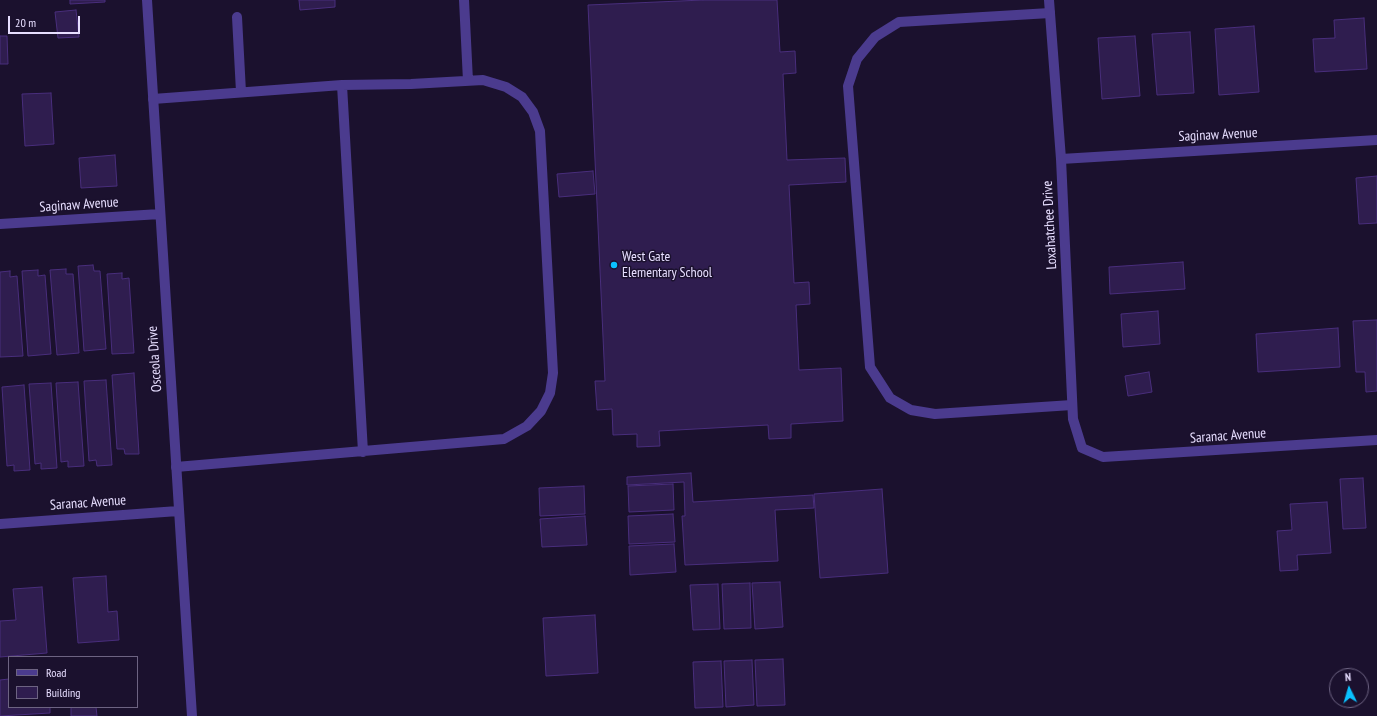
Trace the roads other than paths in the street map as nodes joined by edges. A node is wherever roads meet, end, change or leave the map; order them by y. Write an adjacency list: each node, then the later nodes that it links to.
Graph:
1 (147, 0): 9 (street, Osceola Drive)
2 (464, 0): 6 (street)
3 (1049, 0): 4 (street, Loxahatchee Drive)
4 (1050, 13): 11 (street, Loxahatchee Drive); 14 (street)
5 (237, 17): 8 (street)
6 (468, 81): 7 (street); 17 (street)
7 (342, 85): 8 (street); 17 (street)
8 (241, 92): 9 (street)
9 (153, 99): 12 (street, Osceola Drive)
10 (1377, 140): 11 (street, Saginaw Avenue)
11 (1061, 159): 14 (street, Loxahatchee Drive)
12 (160, 214): 13 (street, Saginaw Avenue); 18 (street, Osceola Drive)
13 (0, 224)
14 (1072, 405): 16 (street, Loxahatchee Drive)
15 (1377, 440): 16 (street, Saranac Avenue)
16 (1082, 448)
17 (363, 452): 18 (street)
18 (176, 467): 19 (street, Osceola Drive)
19 (178, 511): 20 (street, Saranac Avenue); 21 (street, Osceola Drive)
20 (0, 524)
21 (192, 716)

